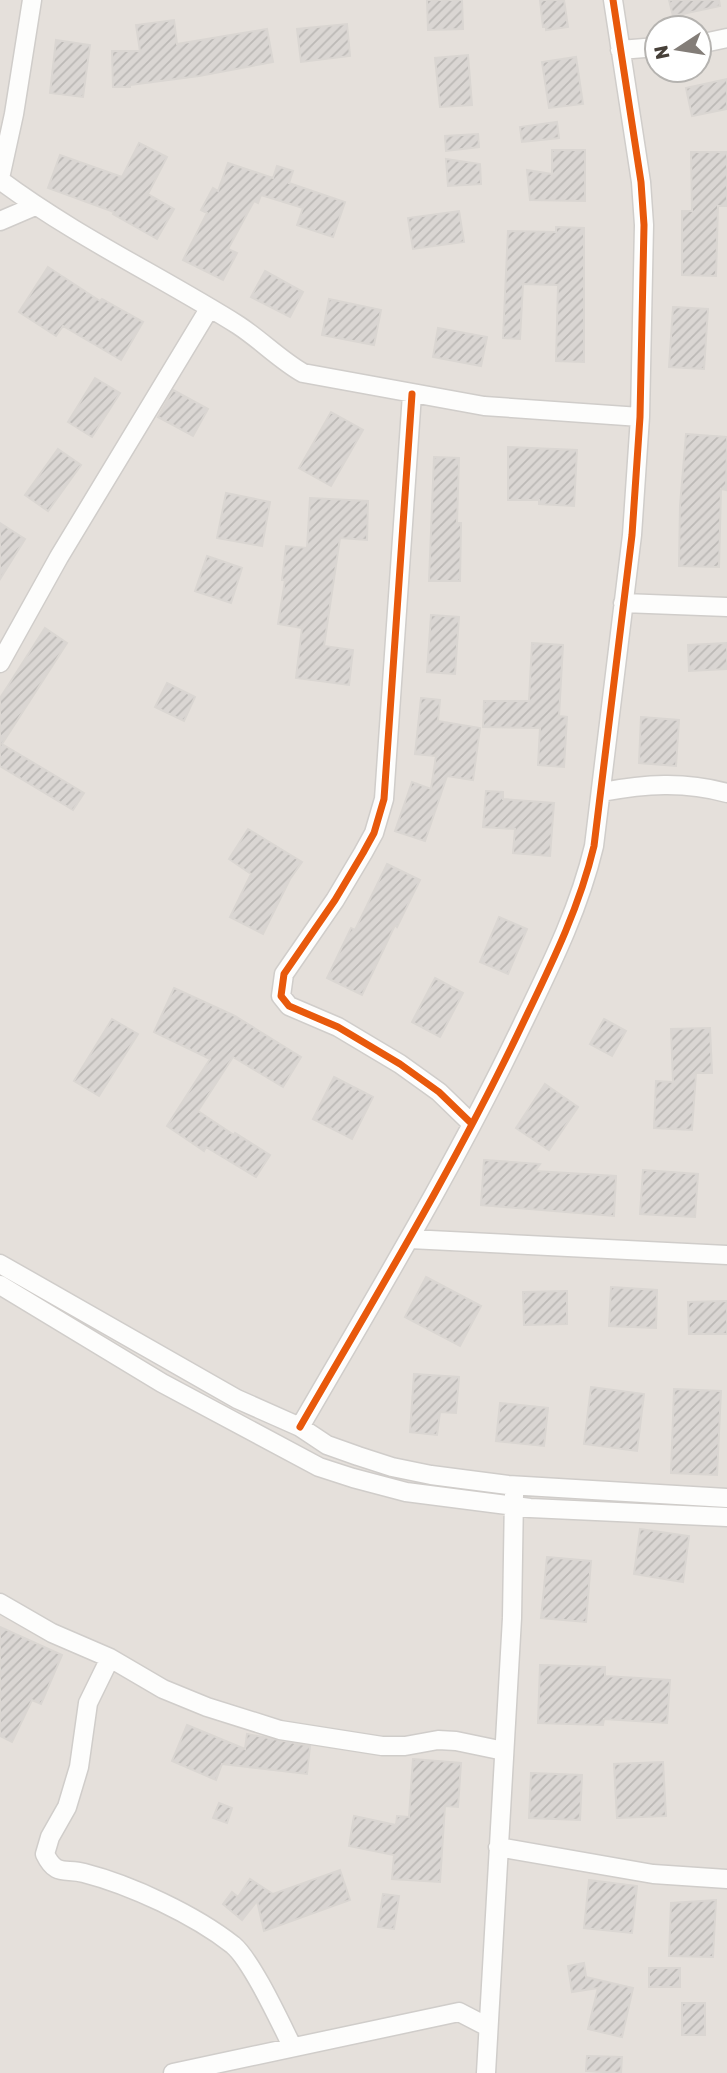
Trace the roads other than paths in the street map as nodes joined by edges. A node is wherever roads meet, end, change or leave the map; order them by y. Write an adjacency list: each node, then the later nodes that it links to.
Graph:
1 (32, 0): 5 (street)
2 (613, 0): 4 (street)
3 (643, 48): 4 (street)
4 (620, 50): 10 (street)
5 (0, 179): 6 (street)
6 (35, 206): 7 (street); 8 (street)
7 (0, 221)
8 (209, 309): 9 (street); 13 (street)
9 (412, 394): 10 (street); 16 (street)
10 (640, 417): 11 (street)
11 (623, 603): 12 (street); 14 (street)
12 (727, 607)
13 (0, 663)
14 (602, 792): 15 (street); 16 (street)
15 (727, 793)
16 (471, 1124): 17 (street)
17 (410, 1239): 18 (street); 21 (street)
18 (727, 1255)
19 (0, 1264): 21 (street)
20 (0, 1286): 24 (street)
21 (300, 1427): 22 (street)
22 (514, 1485): 23 (street); 24 (street)
23 (727, 1498)
24 (514, 1506): 25 (street); 28 (street)
25 (727, 1517)
26 (0, 1603): 27 (street)
27 (110, 1658): 28 (street); 32 (street)
28 (504, 1751): 29 (street)
29 (498, 1847): 30 (street); 31 (street)
30 (727, 1879)
31 (488, 2027): 32 (street); 34 (street)
32 (292, 2046): 33 (street)
33 (173, 2073)
34 (486, 2073)

